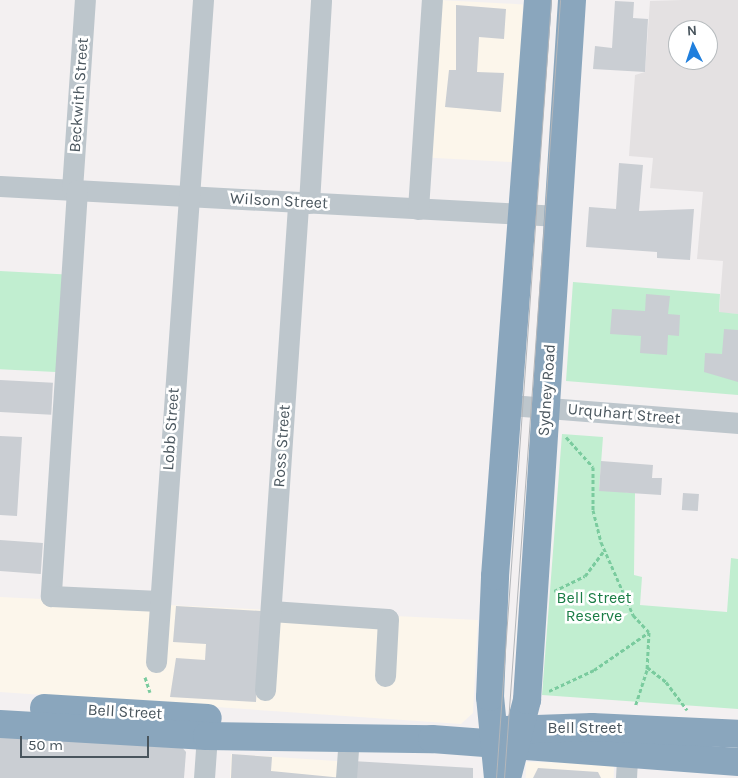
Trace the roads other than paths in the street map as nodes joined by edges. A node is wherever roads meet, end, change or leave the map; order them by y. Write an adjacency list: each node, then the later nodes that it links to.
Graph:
1 (85, 0): 8 (street, Beckwith Street)
2 (203, 0): 9 (street, Lobb Street)
3 (321, 0): 10 (street, Ross Street)
4 (432, 0): 11 (street)
5 (538, 0): 12 (highway, Sydney Road)
6 (572, 0): 13 (highway, Sydney Road)
7 (0, 186): 8 (street, Wilson Street)
8 (74, 190): 9 (street, Wilson Street); 17 (street, Beckwith Street)
9 (188, 196): 10 (street, Wilson Street); 17 (street, Lobb Street)
10 (304, 202): 11 (street, Wilson Street); 18 (street, Ross Street)
11 (418, 209): 12 (street, Wilson Street)
12 (523, 215): 13 (street, Wilson Street); 14 (highway, Sydney Road)
13 (559, 216): 15 (highway, Sydney Road)
14 (510, 405): 15 (street, Urquhart Street); 27 (highway, Sydney Road)
15 (546, 408): 16 (street, Urquhart Street); 27 (highway, Sydney Road)
16 (738, 423)
17 (159, 601): 19 (street, Lobb Street)
18 (271, 612): 20 (street); 21 (street, Ross Street)
19 (156, 662)
20 (385, 676)
21 (265, 690)
22 (0, 706): 24 (highway, Bell Street)
23 (0, 724): 24 (highway, Bell Street)
24 (208, 727): 26 (highway, Bell Street); 30 (street)
25 (738, 734): 28 (highway, Bell Street)
26 (344, 735): 27 (highway, Bell Street); 31 (street)
27 (506, 738): 28 (highway, Bell Street); 32 (highway, Sydney Road); 33 (highway, Sydney Road)
28 (629, 741): 29 (highway, Bell Street)
29 (738, 762)
30 (204, 778)
31 (346, 778)
32 (498, 778)
33 (507, 778)

